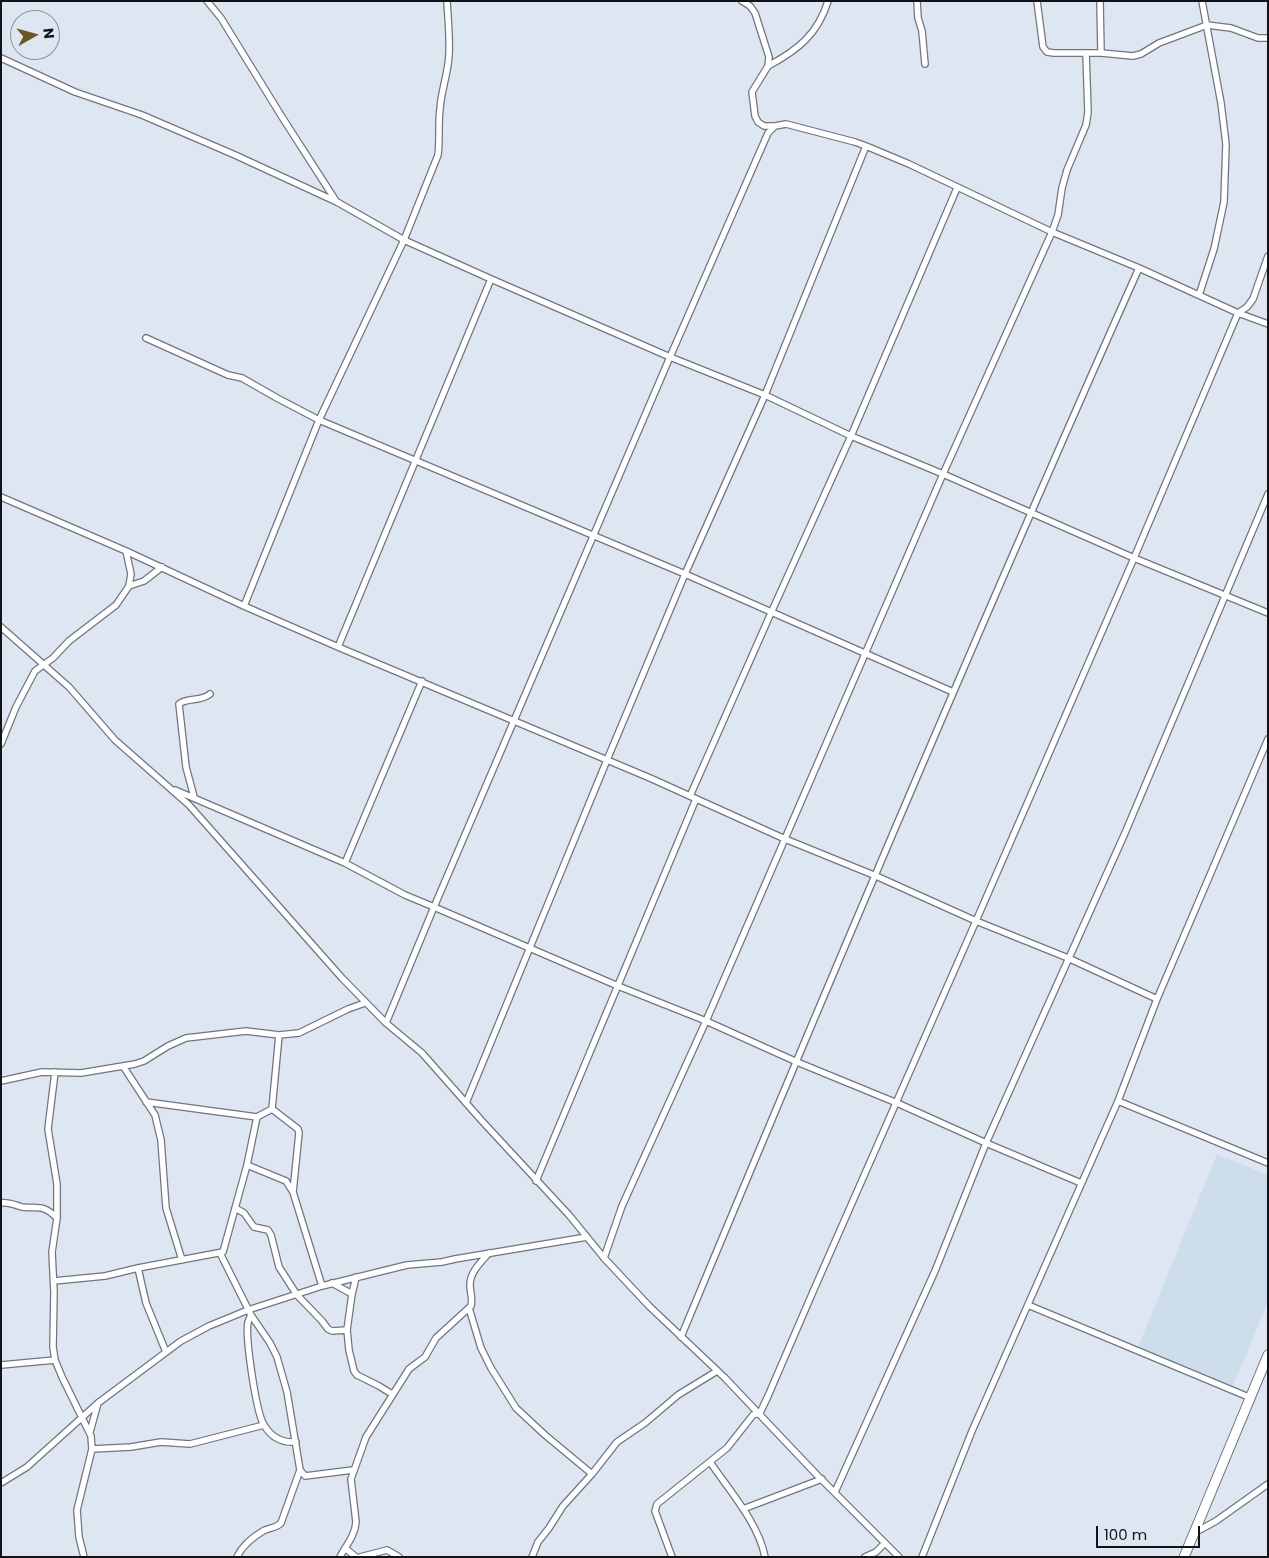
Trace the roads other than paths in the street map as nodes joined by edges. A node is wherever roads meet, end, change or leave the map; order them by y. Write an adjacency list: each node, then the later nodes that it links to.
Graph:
1 (207, 1): 19 (street)
2 (447, 1): 21 (street)
3 (742, 1): 15 (street)
4 (828, 1): 15 (street)
5 (917, 1): 14 (street)
6 (1037, 1): 11 (street)
7 (1100, 1): 12 (street)
8 (1202, 1): 9 (street)
9 (1207, 25): 10 (street); 12 (street); 25 (street)
10 (1268, 38)
11 (1086, 53): 12 (street); 20 (street)
12 (1101, 53)
13 (1, 58): 19 (street)
14 (924, 64)
15 (768, 66): 16 (street)
16 (775, 126): 17 (street); 29 (street)
17 (866, 146): 18 (street); 30 (street)
18 (957, 188): 20 (street); 32 (street)
19 (337, 202): 21 (street)
20 (1052, 232): 23 (street); 34 (street)
21 (404, 240): 24 (street); 31 (street)
22 (1268, 256): 26 (street)
23 (1139, 268): 25 (street); 37 (street)
24 (491, 279): 29 (street); 33 (street)
25 (1199, 295): 26 (street)
26 (1238, 313): 27 (street); 40 (street)
27 (1268, 324)
28 (146, 338): 31 (street)
29 (670, 357): 30 (street); 38 (street)
30 (765, 395): 32 (street); 42 (street)
31 (319, 420): 33 (street); 45 (street)
32 (851, 436): 34 (street); 46 (street)
33 (416, 461): 38 (street); 49 (street)
34 (943, 474): 37 (street); 50 (street)
35 (1268, 494): 44 (street)
36 (1, 497): 39 (street)
37 (1030, 512): 40 (street); 53 (street)
38 (593, 536): 42 (street); 55 (street)
39 (126, 551): 41 (street); 43 (street)
40 (1134, 558): 44 (street); 66 (street)
41 (162, 567): 43 (street); 45 (street)
42 (685, 574): 46 (street); 58 (street)
43 (129, 586): 51 (street)
44 (1225, 596): 47 (street); 68 (street)
45 (244, 606): 49 (street)
46 (771, 613): 50 (street); 61 (street)
47 (1268, 613)
48 (1, 627): 51 (street)
49 (338, 647): 52 (street)
50 (866, 654): 53 (street); 62 (street)
51 (43, 664): 57 (street); 59 (street)
52 (422, 681): 55 (street); 63 (street)
53 (953, 692): 64 (street)
54 (210, 694): 60 (street)
55 (515, 721): 58 (street); 65 (street)
56 (1268, 739): 70 (street)
57 (1, 744)
58 (607, 760): 61 (street); 67 (street)
59 (173, 789): 60 (street); 71 (street)
60 (194, 797): 63 (street)
61 (693, 798): 62 (street); 69 (street)
62 (785, 839): 64 (street); 72 (street)
63 (345, 863): 65 (street)
64 (876, 876): 66 (street); 75 (street)
65 (434, 907): 67 (street); 73 (street)
66 (976, 922): 68 (street); 82 (street)
67 (529, 948): 69 (street); 81 (street)
68 (1068, 958): 70 (street); 85 (street)
69 (618, 986): 72 (street); 88 (street)
70 (1157, 999): 79 (street)
71 (365, 1003): 73 (street); 74 (street)
72 (706, 1021): 75 (street); 97 (street)
73 (386, 1023): 81 (street)
74 (279, 1035): 76 (street); 83 (street)
75 (797, 1062): 82 (street); 110 (street)
76 (123, 1066): 77 (street); 80 (street)
77 (56, 1072): 78 (street); 93 (street)
78 (1, 1082)
79 (1118, 1101): 86 (street); 89 (street)
80 (146, 1102): 84 (street); 98 (street)
81 (466, 1103): 88 (street)
82 (897, 1103): 85 (street); 119 (street)
83 (272, 1109): 84 (street); 90 (street)
84 (257, 1118): 87 (street)
85 (986, 1143): 89 (street); 132 (street)
86 (1268, 1163)
87 (247, 1166): 90 (street); 92 (street)
88 (536, 1180): 94 (street)
89 (1082, 1183): 106 (street)
90 (293, 1192): 103 (street)
91 (1, 1203): 93 (street)
92 (235, 1208): 95 (street); 105 (street)
93 (57, 1218): 101 (street)
94 (587, 1237): 96 (street); 97 (street)
95 (220, 1253): 98 (street); 108 (street)
96 (490, 1253): 100 (street); 107 (street)
97 (604, 1258): 110 (street)
98 (182, 1260): 99 (street)
99 (138, 1268): 101 (street); 111 (street)
100 (356, 1277): 102 (street); 104 (street)
101 (54, 1281): 113 (street)
102 (332, 1283): 103 (street); 104 (street)
103 (322, 1286): 105 (street)
104 (352, 1294): 109 (street)
105 (297, 1295): 108 (street); 109 (street)
106 (1028, 1306): 117 (street); 148 (street)
107 (469, 1308): 116 (street); 128 (street)
108 (250, 1313): 111 (street); 121 (street); 123 (street)
109 (347, 1330): 116 (street)
110 (681, 1337): 115 (street)
111 (166, 1352): 118 (street)
112 (1268, 1355): 117 (main road)
113 (55, 1360): 114 (street); 120 (street)
114 (1, 1365)
115 (718, 1371): 119 (street); 128 (street)
116 (392, 1394): 127 (street)
117 (1251, 1398): 134 (main road)
118 (98, 1403): 120 (street); 122 (street)
119 (760, 1413): 125 (street); 129 (street)
120 (82, 1416): 122 (street); 130 (street)
121 (264, 1425): 123 (street); 124 (street)
122 (90, 1432): 124 (street)
123 (296, 1442): 126 (street)
124 (92, 1449): 137 (street)
125 (710, 1462): 133 (street); 144 (street)
126 (300, 1470): 127 (street); 138 (street)
127 (353, 1470): 136 (street)
128 (592, 1474): 143 (street)
129 (822, 1479): 132 (street); 133 (street)
130 (1, 1482)
131 (1268, 1484): 134 (street)
132 (835, 1492): 135 (street)
133 (743, 1510): 145 (street)
134 (1194, 1533): 149 (main road)
135 (885, 1543): 146 (street); 147 (street)
136 (345, 1548): 139 (street); 140 (street)
137 (84, 1557)
138 (237, 1557)
139 (340, 1557)
140 (356, 1557)
141 (360, 1557): 142 (street)
142 (398, 1557)
143 (532, 1557)
144 (672, 1557)
145 (765, 1557)
146 (865, 1557)
147 (899, 1557)
148 (922, 1557)
149 (1184, 1557)

